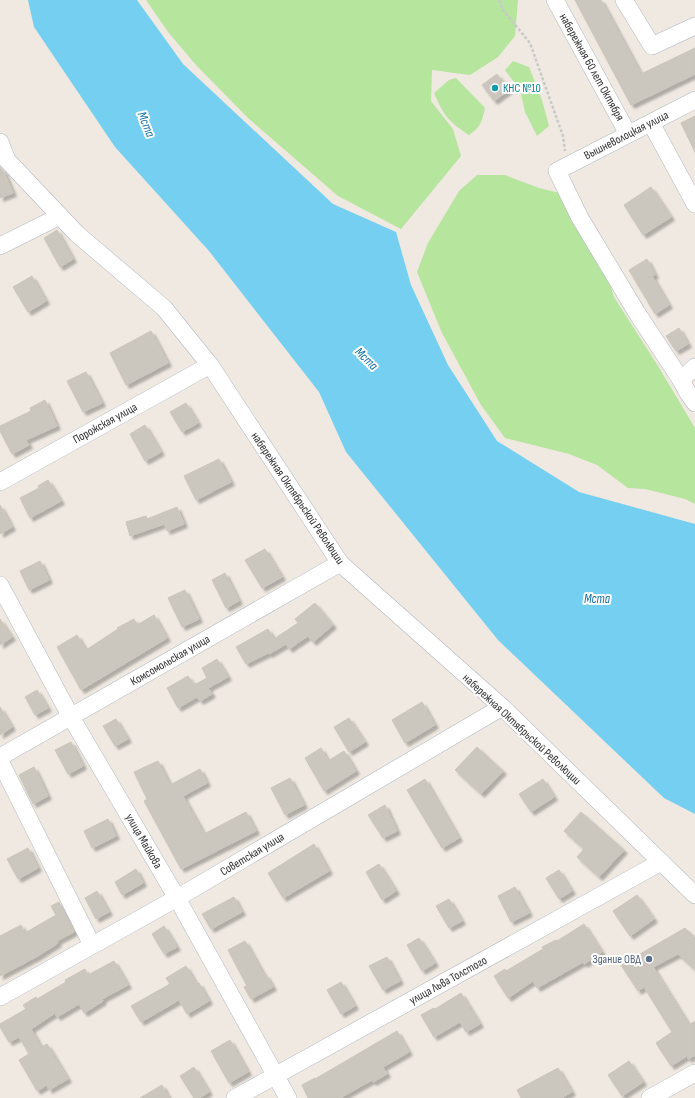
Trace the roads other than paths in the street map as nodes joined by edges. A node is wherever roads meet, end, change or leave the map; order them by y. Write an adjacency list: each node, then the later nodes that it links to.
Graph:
1 (555, 0): 6 (street, набережная 60 лет Октября)
2 (624, 0): 3 (street)
3 (695, 26)
4 (695, 100): 5 (street, Вышневолоцкая улица)
5 (651, 123): 6 (street, Вышневолоцкая улица); 9 (street)
6 (628, 134): 14 (street, Вышневолоцкая улица)
7 (0, 142): 8 (street, набережная Октябрьской Революции)
8 (3, 162): 10 (street, набережная Октябрьской Революции)
9 (695, 204)
10 (60, 216): 11 (street); 12 (street, набережная Октябрьской Революции)
11 (0, 246)
12 (210, 365): 16 (street, Порожская улица); 17 (street, набережная Октябрьской Революции)
13 (695, 367): 14 (street)
14 (681, 380): 15 (street)
15 (695, 403)
16 (0, 482)
17 (340, 563): 19 (street, набережная Октябрьской Революции); 20 (street, Комсомольская улица)
18 (0, 584): 20 (street, улица Майкова)
19 (502, 707): 23 (street, набережная Октябрьской Революции); 25 (street, Советская улица)
20 (71, 717): 21 (street, Комсомольская улица); 25 (street, улица Майкова)
21 (0, 757)
22 (0, 761): 26 (street)
23 (661, 862): 24 (street, набережная Октябрьской Революции); 29 (street, улица Льва Толстого)
24 (695, 895)
25 (177, 898): 26 (street, Советская улица); 29 (street, улица Майкова)
26 (92, 945): 27 (street, Советская улица)
27 (0, 997)
28 (695, 1073): 32 (street)
29 (276, 1075): 30 (street, улица Льва Толстого); 31 (street, улица Майкова)
30 (235, 1098)
31 (288, 1098)
32 (650, 1098)

